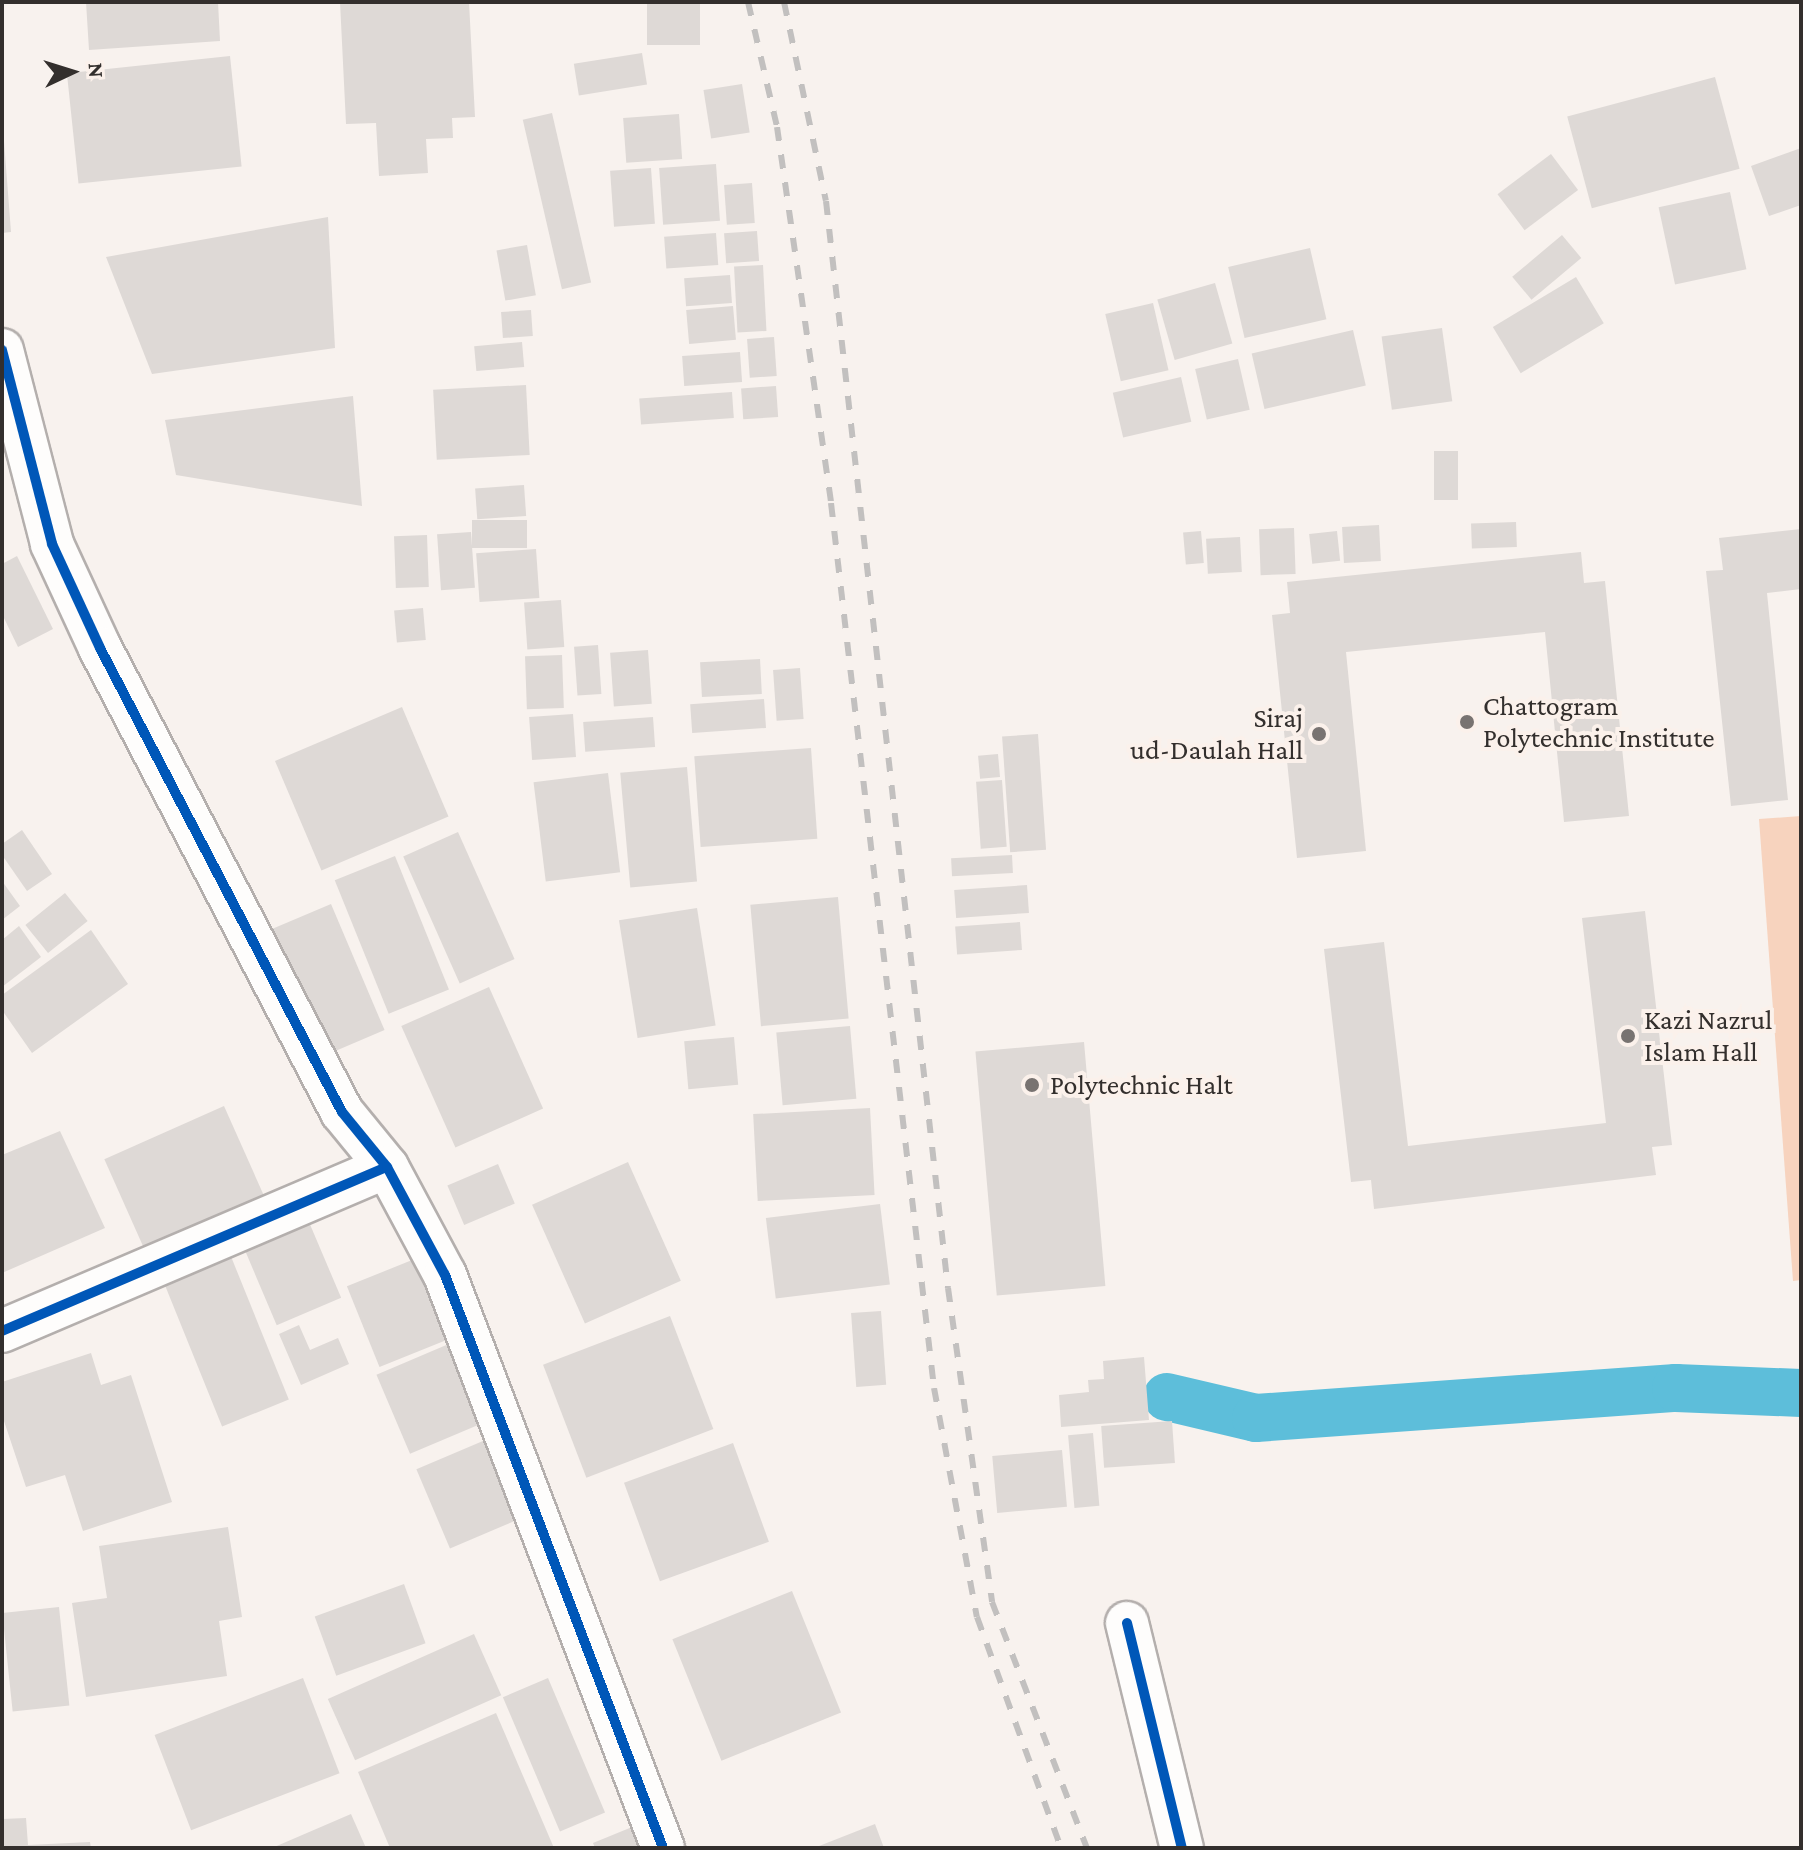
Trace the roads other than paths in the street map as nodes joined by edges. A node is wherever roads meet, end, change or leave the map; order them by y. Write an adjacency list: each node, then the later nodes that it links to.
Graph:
1 (2, 350): 2 (street)
2 (387, 1167): 3 (street); 5 (street)
3 (2, 1331)
4 (1127, 1623): 6 (street)
5 (663, 1848)
6 (1182, 1848)

